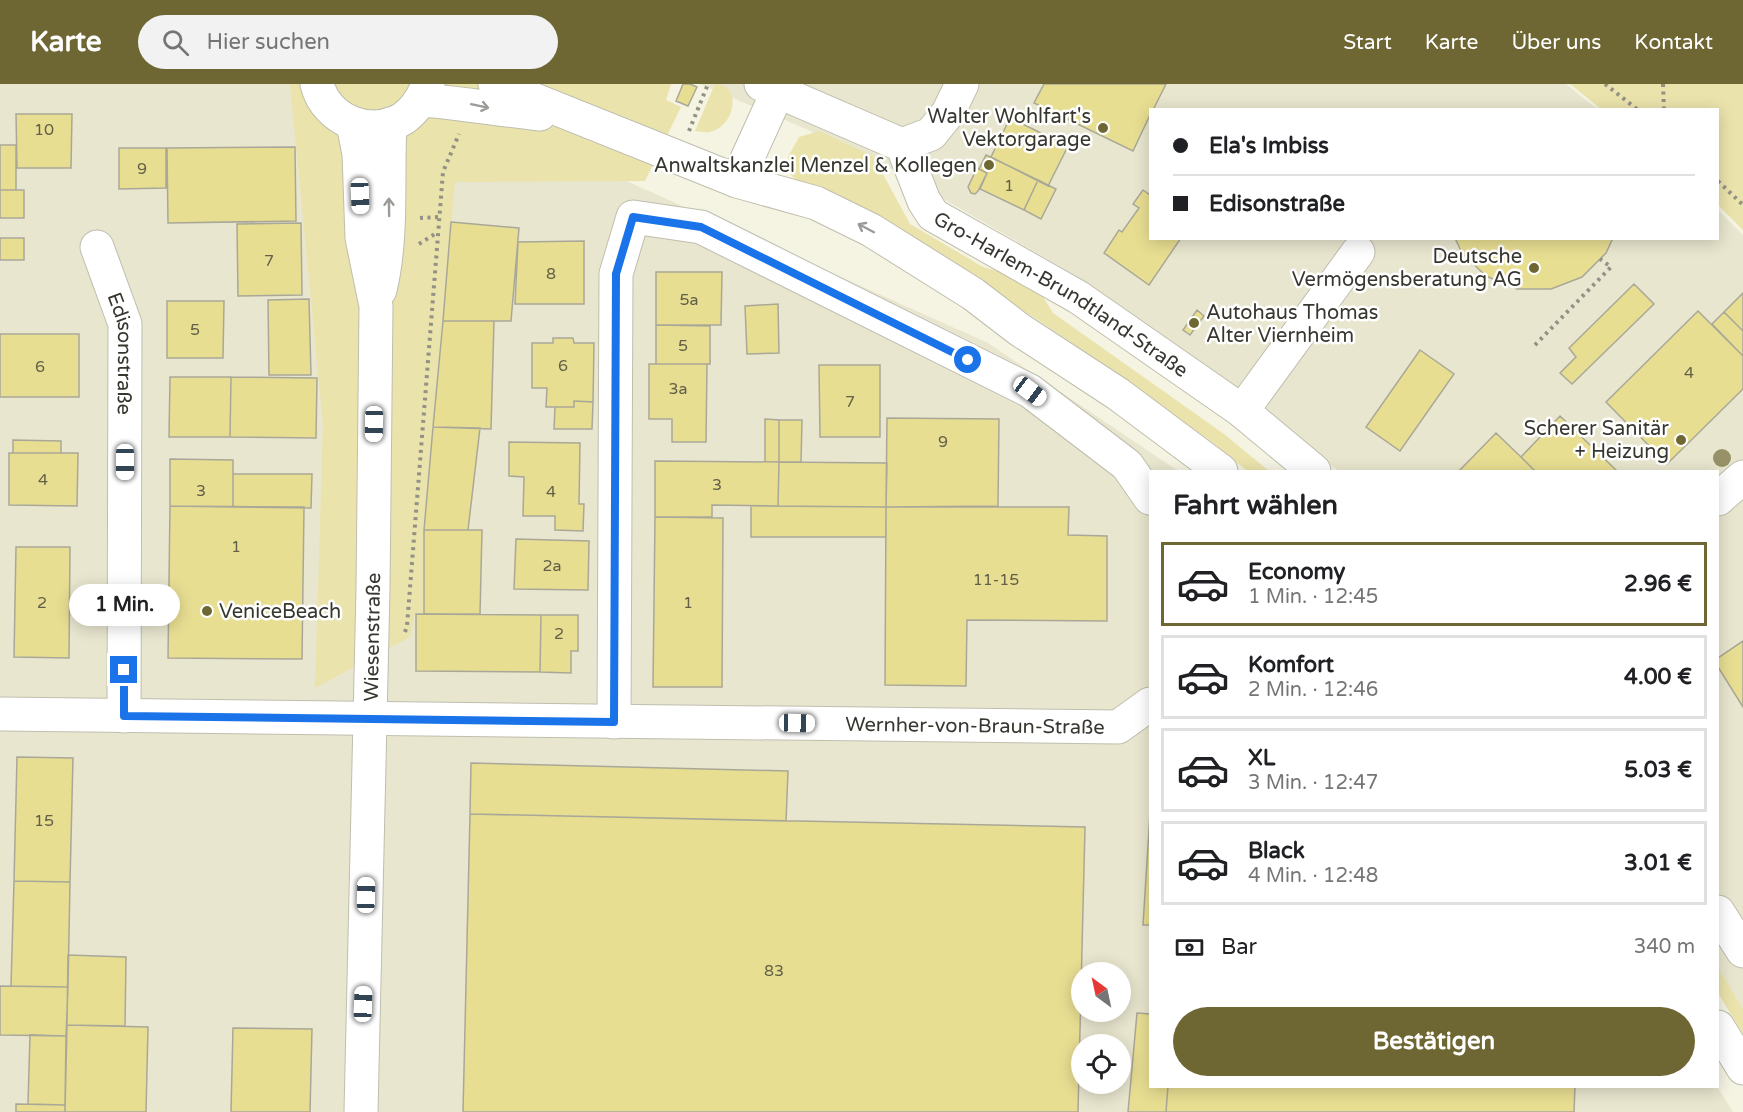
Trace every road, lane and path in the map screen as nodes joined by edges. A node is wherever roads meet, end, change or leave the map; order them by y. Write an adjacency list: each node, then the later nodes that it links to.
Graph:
1 (317, 84): 12 (street)
2 (495, 84): 11 (street)
3 (962, 84): 14 (street)
4 (1605, 84): 9 (path)
5 (1663, 84): 10 (path)
6 (770, 88): 14 (street); 15 (street)
7 (425, 92): 8 (street); 13 (street)
8 (468, 104): 11 (street, one-way to 11); 29 (path)
9 (1635, 108)
10 (1664, 108)
11 (575, 117): 15 (street)
12 (353, 124): 13 (street); 21 (street)
13 (390, 124): 21 (street, one-way to 13)
14 (902, 146): 23 (street, Gro-Harlem-Brundtland-Straße)
15 (737, 181): 24 (street)
16 (1719, 182): 17 (path)
17 (1743, 206)
18 (97, 247): 32 (street, Edisonstraße)
19 (1358, 252): 23 (street)
20 (1600, 259): 22 (path)
21 (376, 306): 33 (street, Wiesenstraße)
22 (1535, 345)
23 (1242, 411): 25 (street, Gro-Harlem-Brundtland-Straße)
24 (1220, 470)
25 (1313, 470)
26 (1743, 477): 28 (street)
27 (1149, 496): 34 (street)
28 (1719, 498)
29 (403, 636)
30 (1149, 705): 34 (street, Wernher-von-Braun-Straße)
31 (0, 714): 32 (street, Wernher-von-Braun-Straße)
32 (124, 716): 33 (street, Wernher-von-Braun-Straße)
33 (370, 719): 34 (street, Wernher-von-Braun-Straße); 39 (street, Wiesenstraße)
34 (614, 722)
35 (1719, 914): 36 (street)
36 (1743, 951)
37 (1719, 1029): 38 (street)
38 (1743, 1068)
39 (361, 1112)

